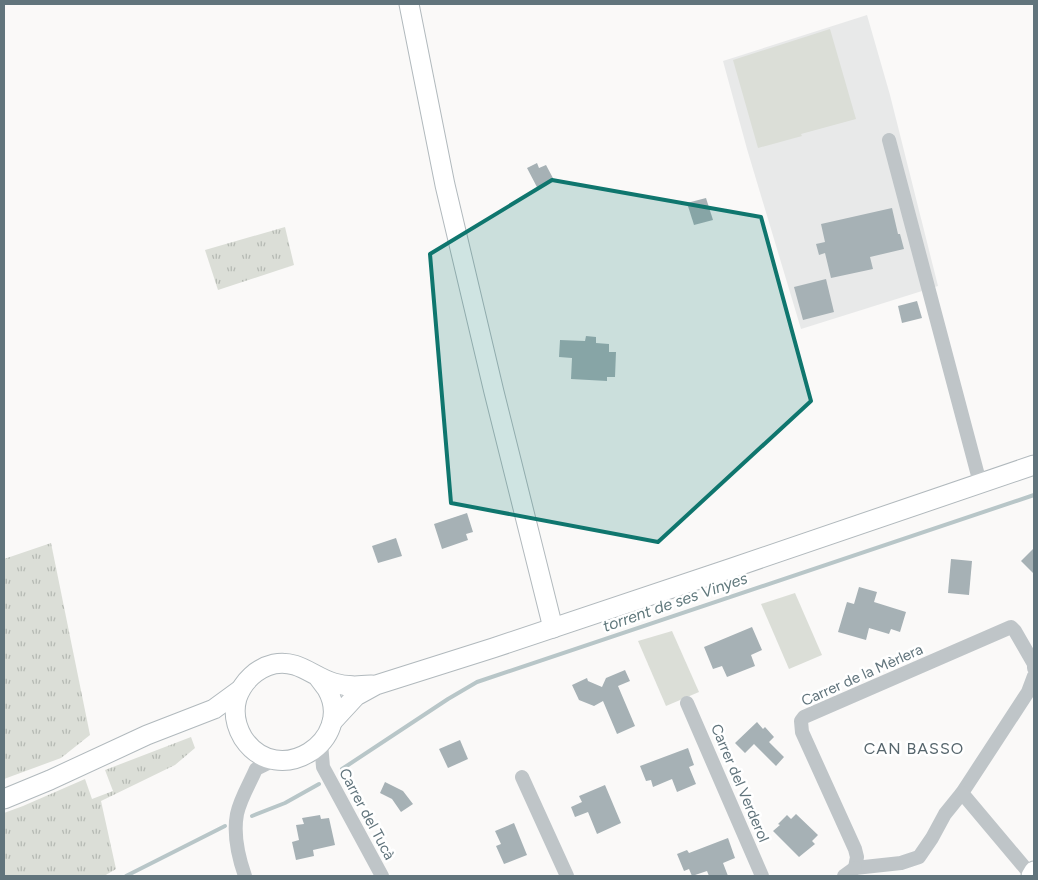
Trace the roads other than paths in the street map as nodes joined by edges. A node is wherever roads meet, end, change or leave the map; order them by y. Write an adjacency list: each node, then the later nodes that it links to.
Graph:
1 (409, 4): 5 (main road)
2 (889, 140): 4 (street)
3 (1034, 464): 4 (main road)
4 (980, 483): 5 (main road)
5 (553, 628): 9 (main road)
6 (1034, 668): 23 (street, Carrer de la Mèrlera)
7 (1034, 676): 21 (street)
8 (318, 677): 9 (main road); 10 (main road); 13 (main road)
9 (376, 685): 13 (main road)
10 (240, 690): 12 (main road); 14 (main road)
11 (688, 703): 28 (street, Carrer del Verderol)
12 (197, 716): 14 (main road); 22 (main road)
13 (332, 722): 15 (main road)
14 (243, 738): 17 (main road); 19 (street)
15 (321, 743): 16 (main road); 18 (street, Carrer del Tucà)
16 (298, 758): 17 (main road); 18 (street, Carrer del Tucà)
17 (276, 759): 19 (street)
18 (323, 767): 26 (street, Carrer del Tucà)
19 (256, 769): 25 (street)
20 (522, 777): 27 (street)
21 (962, 793): 23 (street); 24 (street)
22 (4, 799)
23 (855, 868): 29 (street)
24 (1032, 874)
25 (244, 876)
26 (382, 876)
27 (567, 876)
28 (762, 876)
29 (844, 876)

